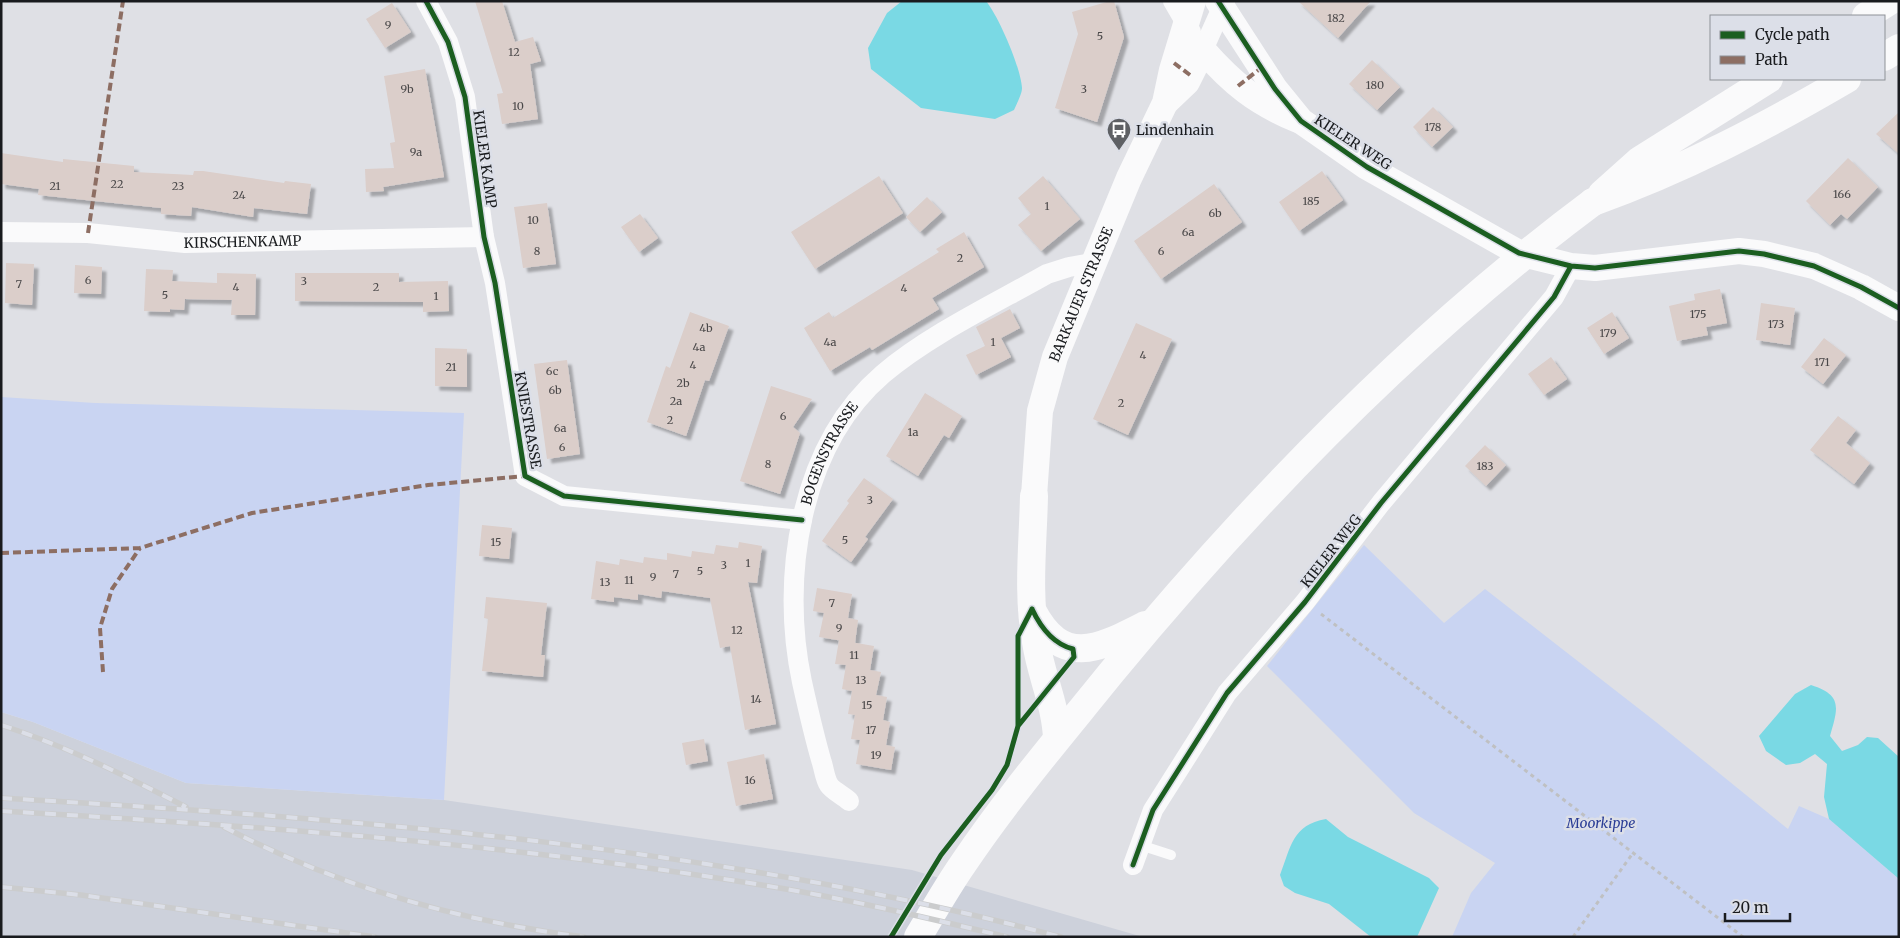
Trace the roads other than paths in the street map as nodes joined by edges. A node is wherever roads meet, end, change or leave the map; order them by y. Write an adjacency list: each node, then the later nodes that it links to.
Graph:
1 (426, 1): 15 (street, KIELER KAMP)
2 (1890, 1): 5 (main road)
3 (1222, 4): 7 (street, BARKAUER STRASSE); 12 (street, KIELER WEG)
4 (1184, 8): 7 (street); 11 (street, BARKAUER STRASSE)
5 (1868, 15)
6 (1899, 48): 8 (main road)
7 (1203, 50): 11 (street, BARKAUER STRASSE); 12 (street, KIELER WEG)
8 (1885, 56)
9 (1767, 80): 13 (main road)
10 (1845, 80): 13 (main road)
11 (1165, 103): 16 (street, BARKAUER STRASSE)
12 (1301, 121): 17 (street, KIELER WEG)
13 (1593, 202): 22 (main road)
14 (1, 232): 15 (street, KIRSCHENKAMP)
15 (484, 238): 20 (street, KNIESTRASSE)
16 (1092, 263): 19 (street, BARKAUER STRASSE); 20 (street, BOGENSTRASSE)
17 (1571, 266): 18 (street, KIELER WEG); 25 (street, KIELER WEG)
18 (1899, 308)
19 (1034, 496): 21 (main road)
20 (802, 520): 24 (street, BOGENSTRASSE)
21 (1032, 609): 22 (main road); 23 (main road)
22 (1155, 620): 23 (main road)
23 (1057, 739): 28 (main road)
24 (850, 801)
25 (1140, 845): 26 (lane); 27 (street, KIELER WEG)
26 (1171, 855)
27 (1133, 865)
28 (918, 937)

